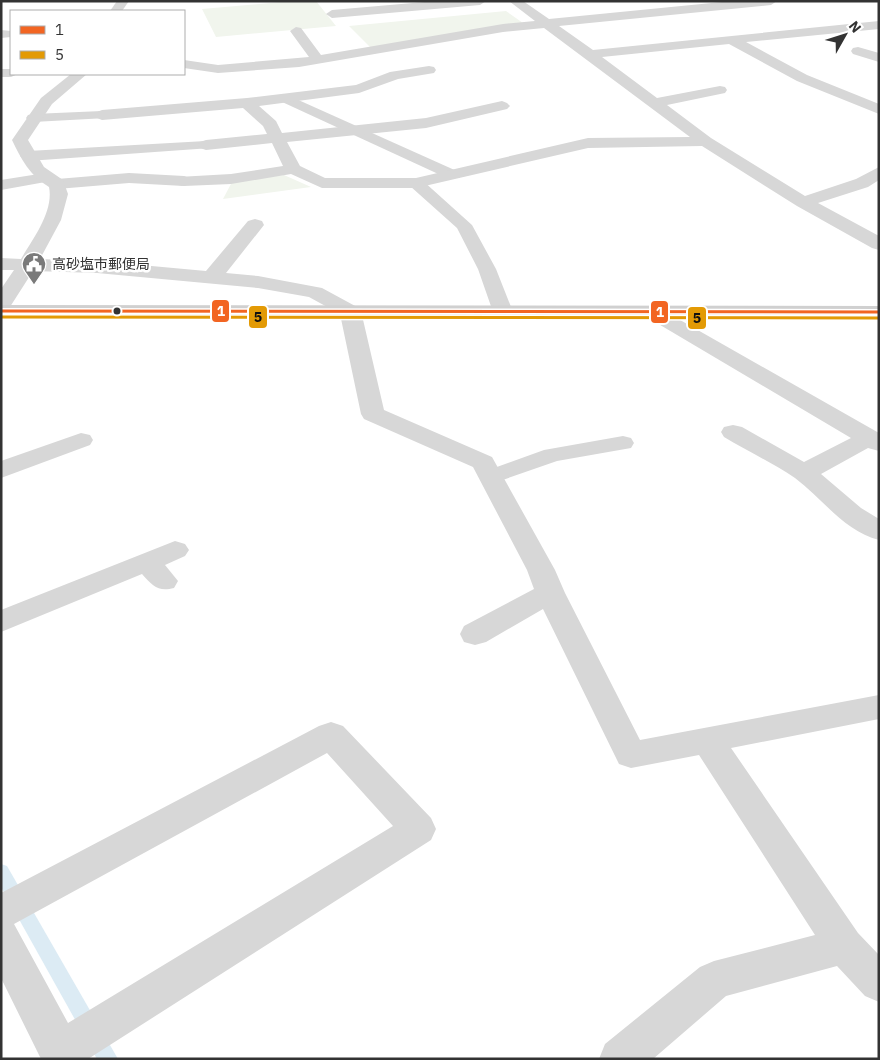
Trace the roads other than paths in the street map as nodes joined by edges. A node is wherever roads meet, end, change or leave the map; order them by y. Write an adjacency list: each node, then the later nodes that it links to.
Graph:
1 (480, 1): 5 (street)
2 (770, 1): 6 (street)
3 (519, 4): 4 (street); 6 (street)
4 (543, 5)
5 (332, 14)
6 (546, 23): 10 (street); 15 (street)
7 (877, 27): 11 (street)
8 (296, 31): 15 (street)
9 (587, 37): 10 (street)
10 (568, 38): 13 (street)
11 (739, 38): 13 (street); 24 (street)
12 (858, 50): 14 (street)
13 (590, 54): 22 (street)
14 (879, 58)
15 (318, 60): 16 (street)
16 (185, 64)
17 (429, 70): 20 (street)
18 (74, 75): 26 (street)
19 (720, 90): 22 (street)
20 (285, 98): 21 (street); 27 (lane)
21 (247, 103): 25 (street); 28 (street)
22 (654, 103): 30 (street)
23 (502, 106): 27 (street)
24 (879, 109)
25 (102, 115): 26 (lane)
26 (32, 118): 29 (street)
27 (355, 130): 28 (street); 36 (lane)
28 (278, 138): 32 (street); 34 (street)
29 (20, 140): 31 (street); 33 (street)
30 (705, 140): 36 (street); 41 (street)
31 (1, 141)
32 (206, 145): 33 (lane)
33 (28, 156): 37 (street)
34 (293, 169): 38 (street); 39 (street)
35 (879, 172): 41 (street)
36 (453, 175): 39 (street)
37 (51, 181): 38 (lane); 40 (lane); 44 (street)
38 (184, 181)
39 (416, 183): 49 (lane)
40 (1, 185)
41 (803, 202): 43 (street)
42 (255, 225): 45 (street)
43 (879, 244)
44 (13, 264): 45 (street); 46 (street)
45 (212, 277): 48 (street)
46 (1, 306)
47 (1, 311): 48 (main road)
48 (350, 312): 49 (main road); 58 (street)
49 (503, 312): 50 (main road)
50 (652, 312): 51 (main road); 54 (street)
51 (879, 312)
52 (733, 432): 57 (street)
53 (81, 440): 56 (street)
54 (874, 441): 57 (street)
55 (623, 443): 58 (lane)
56 (1, 470)
57 (804, 474): 59 (street)
58 (491, 477): 61 (street)
59 (879, 531)
60 (174, 550): 62 (street)
61 (550, 593): 63 (street); 65 (street)
62 (1, 622)
63 (475, 634)
64 (879, 707): 65 (street)
65 (708, 741): 68 (street)
66 (1, 912): 70 (street)
67 (1, 937): 70 (street)
68 (844, 946): 69 (street); 71 (street)
69 (879, 983)
70 (62, 1055)
71 (620, 1059)

